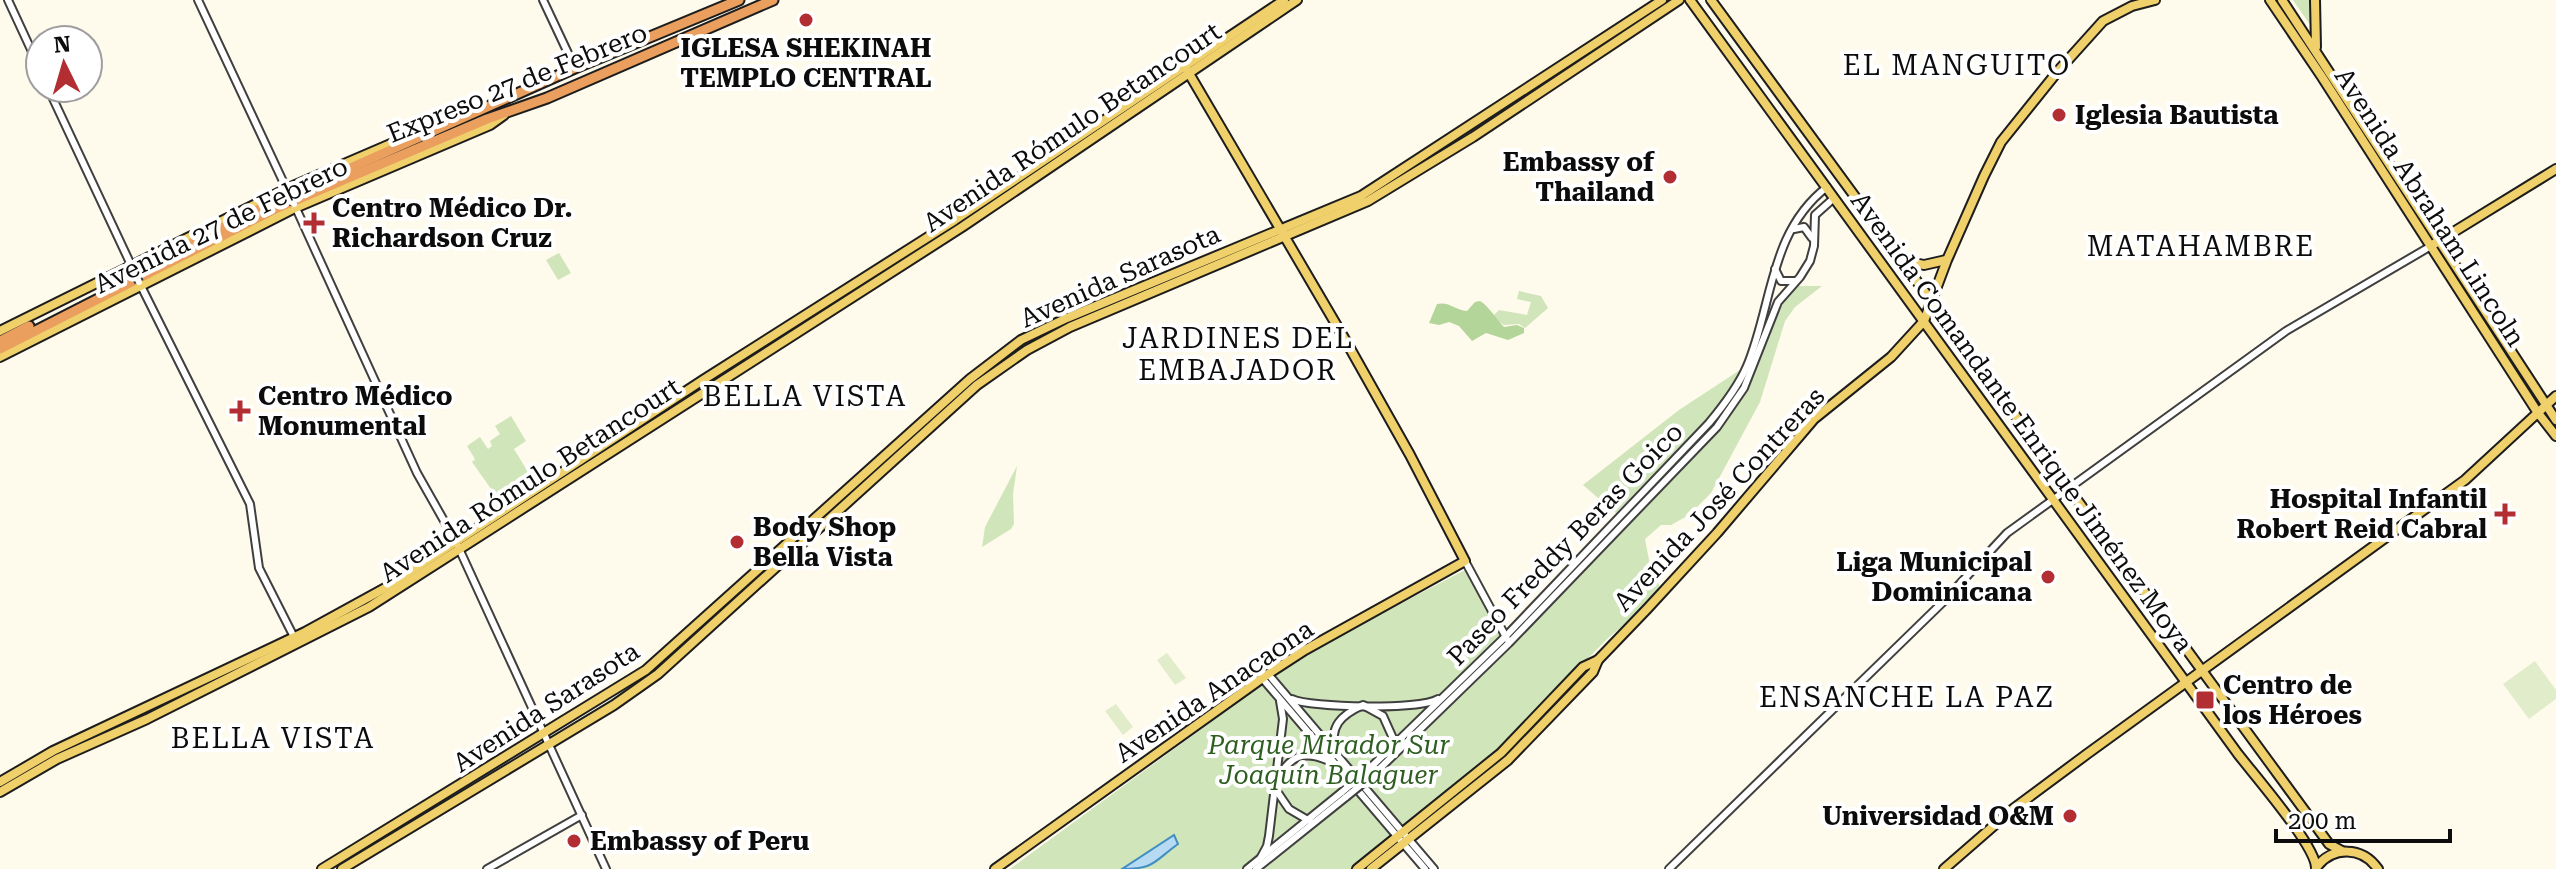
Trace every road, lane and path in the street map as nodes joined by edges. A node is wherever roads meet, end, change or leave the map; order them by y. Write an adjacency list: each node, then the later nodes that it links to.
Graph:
1 (8, 0): 16 (street)
2 (198, 0): 26 (street)
3 (543, 0): 18 (street)
4 (739, 0): 18 (highway, Expreso 27 de Febrero)
5 (773, 0): 22 (highway, Expreso 27 de Febrero)
6 (1284, 0): 19 (main road, Avenida Rómulo Betancourt)
7 (1297, 0): 19 (main road, Avenida Rómulo Betancourt)
8 (1662, 0): 29 (main road, Avenida Sarasota)
9 (1679, 0): 30 (main road, Avenida Sarasota)
10 (1690, 0): 25 (main road, Avenida Comandante Enrique Jiménez Moya)
11 (1711, 0): 34 (main road, Avenida Comandante Enrique Jiménez Moya)
12 (2155, 0): 35 (main road, Avenida José Contreras)
13 (2270, 0): 32 (main road, Avenida Abraham Lincoln)
14 (2282, 0): 17 (main road, Avenida Abraham Lincoln)
15 (2315, 0): 17 (main road)
16 (24, 34)
17 (2317, 52): 32 (main road, Avenida Abraham Lincoln)
18 (575, 68): 21 (highway, Expreso 27 de Febrero)
19 (1186, 69): 29 (main road); 55 (main road, Avenida Rómulo Betancourt)
20 (55, 104): 36 (street)
21 (475, 112): 24 (highway, Expreso 27 de Febrero); 26 (main road, Avenida 27 de Febrero)
22 (506, 114): 24 (highway, Expreso 27 de Febrero); 28 (main road, Avenida 27 de Febrero)
23 (2556, 169): 32 (main road)
24 (323, 184): 41 (highway)
25 (1827, 187): 27 (main road, Avenida Comandante Enrique Jiménez Moya); 31 (street, Paseo Freddy Beras Goico)
26 (287, 190): 28 (street, bridge); 36 (main road, Avenida 27 de Febrero)
27 (1835, 198): 33 (street, Paseo Freddy Beras Goico); 42 (main road, Avenida Comandante Enrique Jiménez Moya)
28 (294, 206): 39 (main road, Avenida 27 de Febrero); 55 (street)
29 (1281, 228): 30 (main road); 65 (main road, Avenida Sarasota)
30 (1286, 237): 56 (main road); 66 (main road, Avenida Sarasota)
31 (1785, 237): 33 (street); 37 (street, Paseo Freddy Beras Goico)
32 (2435, 244): 48 (main road, Avenida Abraham Lincoln); 49 (main road, Avenida Abraham Lincoln); 52 (street)
33 (1814, 246): 38 (street, Paseo Freddy Beras Goico)
34 (1902, 259): 35 (main road); 40 (main road, Avenida Comandante Enrique Jiménez Moya)
35 (1947, 260): 40 (main road, Avenida José Contreras)
36 (131, 266): 39 (street, bridge); 43 (main road, Avenida 27 de Febrero)
37 (1775, 269): 38 (street); 54 (street, Paseo Freddy Beras Goico)
38 (1800, 277): 54 (street, Paseo Freddy Beras Goico)
39 (140, 284): 46 (main road, Avenida 27 de Febrero); 58 (street)
40 (1932, 300): 42 (main road, Avenida José Contreras); 52 (main road, Avenida Comandante Enrique Jiménez Moya)
41 (60, 314): 44 (highway); 45 (highway)
42 (1924, 321): 53 (main road, Avenida Comandante Enrique Jiménez Moya); 74 (main road, Avenida José Contreras)
43 (0, 331)
44 (0, 341)
45 (0, 349)
46 (0, 357)
47 (2556, 396): 48 (main road)
48 (2546, 406): 49 (main road); 50 (main road, Avenida Abraham Lincoln)
49 (2538, 413): 51 (main road, Avenida Abraham Lincoln); 59 (main road)
50 (2556, 420)
51 (2556, 436)
52 (2068, 489): 53 (street); 59 (main road, Avenida Comandante Enrique Jiménez Moya)
53 (2053, 499): 61 (main road, Avenida Comandante Enrique Jiménez Moya); 88 (street)
54 (1605, 538): 57 (street, Paseo Freddy Beras Goico)
55 (457, 546): 58 (main road, Avenida Rómulo Betancourt); 65 (street)
56 (1465, 561): 57 (street); 60 (main road, Avenida Anacaona)
57 (1508, 639): 62 (street, Paseo Freddy Beras Goico); 67 (street, Paseo Freddy Beras Goico)
58 (296, 641): 69 (main road, Avenida Rómulo Betancourt); 71 (main road, Avenida Rómulo Betancourt)
59 (2201, 672): 61 (main road); 75 (main road, Avenida Comandante Enrique Jiménez Moya)
60 (1265, 676): 63 (street); 81 (main road, Avenida Anacaona)
61 (2186, 682): 89 (main road); 90 (main road, Avenida Comandante Enrique Jiménez Moya)
62 (1448, 693): 64 (street); 67 (street, Paseo Freddy Beras Goico)
63 (1281, 696): 64 (street); 68 (street); 70 (street)
64 (1363, 705): 67 (street); 68 (street)
65 (546, 733): 66 (street); 77 (main road, Avenida Sarasota)
66 (550, 744): 72 (street); 78 (main road, Avenida Sarasota)
67 (1398, 748): 73 (street, Paseo Freddy Beras Goico, bridge)
68 (1335, 759): 70 (street); 74 (street)
69 (0, 782)
70 (1274, 786): 73 (street); 76 (street)
71 (0, 792)
72 (582, 815): 79 (street); 80 (street)
73 (1310, 822): 76 (street, Paseo Freddy Beras Goico); 83 (street, Paseo Freddy Beras Goico)
74 (1403, 838): 84 (main road, Avenida José Contreras); 85 (main road, Avenida José Contreras); 86 (street); 87 (street)
75 (2342, 851): 90 (main road); 91 (main road, Avenida Comandante Enrique Jiménez Moya)
76 (1260, 859): 82 (street, Paseo Freddy Beras Goico)
77 (322, 869)
78 (342, 869)
79 (487, 869)
80 (606, 869)
81 (995, 869)
82 (1247, 869)
83 (1256, 869)
84 (1357, 869)
85 (1371, 869)
86 (1425, 869)
87 (1434, 869)
88 (1669, 869)
89 (1944, 869)
90 (2316, 869)
91 (2378, 869)

